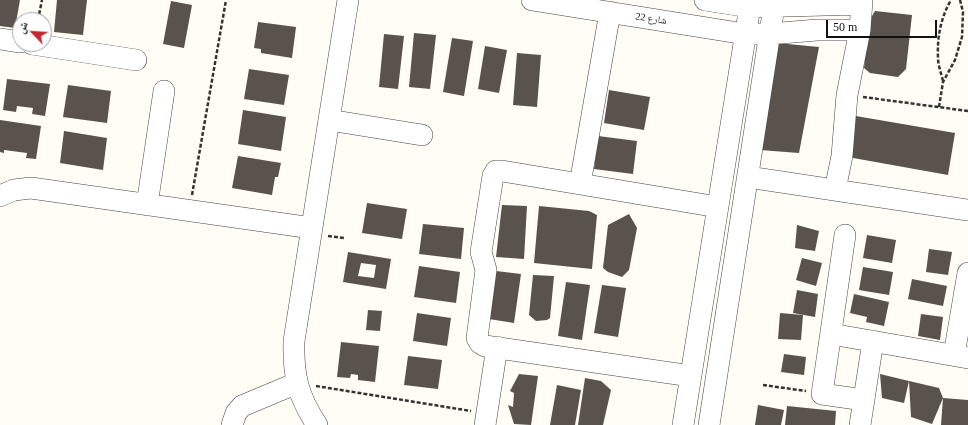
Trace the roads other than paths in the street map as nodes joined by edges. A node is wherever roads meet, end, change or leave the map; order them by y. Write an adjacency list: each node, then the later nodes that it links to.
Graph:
1 (348, 0): 16 (street)
2 (532, 0): 7 (street, شارع 22)
3 (705, 0): 5 (street)
4 (862, 2): 6 (street); 8 (street)
5 (750, 4): 6 (street); 9 (street)
6 (774, 4): 10 (street)
7 (610, 12): 9 (street, شارع 22); 19 (street)
8 (860, 30): 10 (street, شارع 22); 20 (street)
9 (745, 34): 10 (street, شارع 22); 23 (street)
10 (769, 34): 18 (street)
11 (0, 39): 12 (street)
12 (12, 41)
13 (52, 47): 14 (street)
14 (136, 60)
15 (164, 91): 22 (street)
16 (329, 120): 17 (street); 25 (street)
17 (422, 135)
18 (748, 177): 20 (street); 40 (street)
19 (580, 184): 23 (street); 31 (street)
20 (835, 190): 24 (street)
21 (0, 196): 22 (street)
22 (147, 205): 25 (street)
23 (718, 207): 33 (street)
24 (968, 210)
25 (312, 228): 34 (street)
26 (845, 235): 29 (street)
27 (968, 273): 28 (street)
28 (964, 316): 32 (street)
29 (831, 334): 30 (street); 35 (street)
30 (873, 341): 32 (street); 35 (street)
31 (497, 348): 33 (street); 36 (street)
32 (961, 356)
33 (691, 376): 39 (street)
34 (297, 383): 37 (street); 38 (street)
35 (864, 400): 41 (street)
36 (486, 420)
37 (232, 425)
38 (317, 425)
39 (683, 425)
40 (709, 425)
41 (860, 425)

